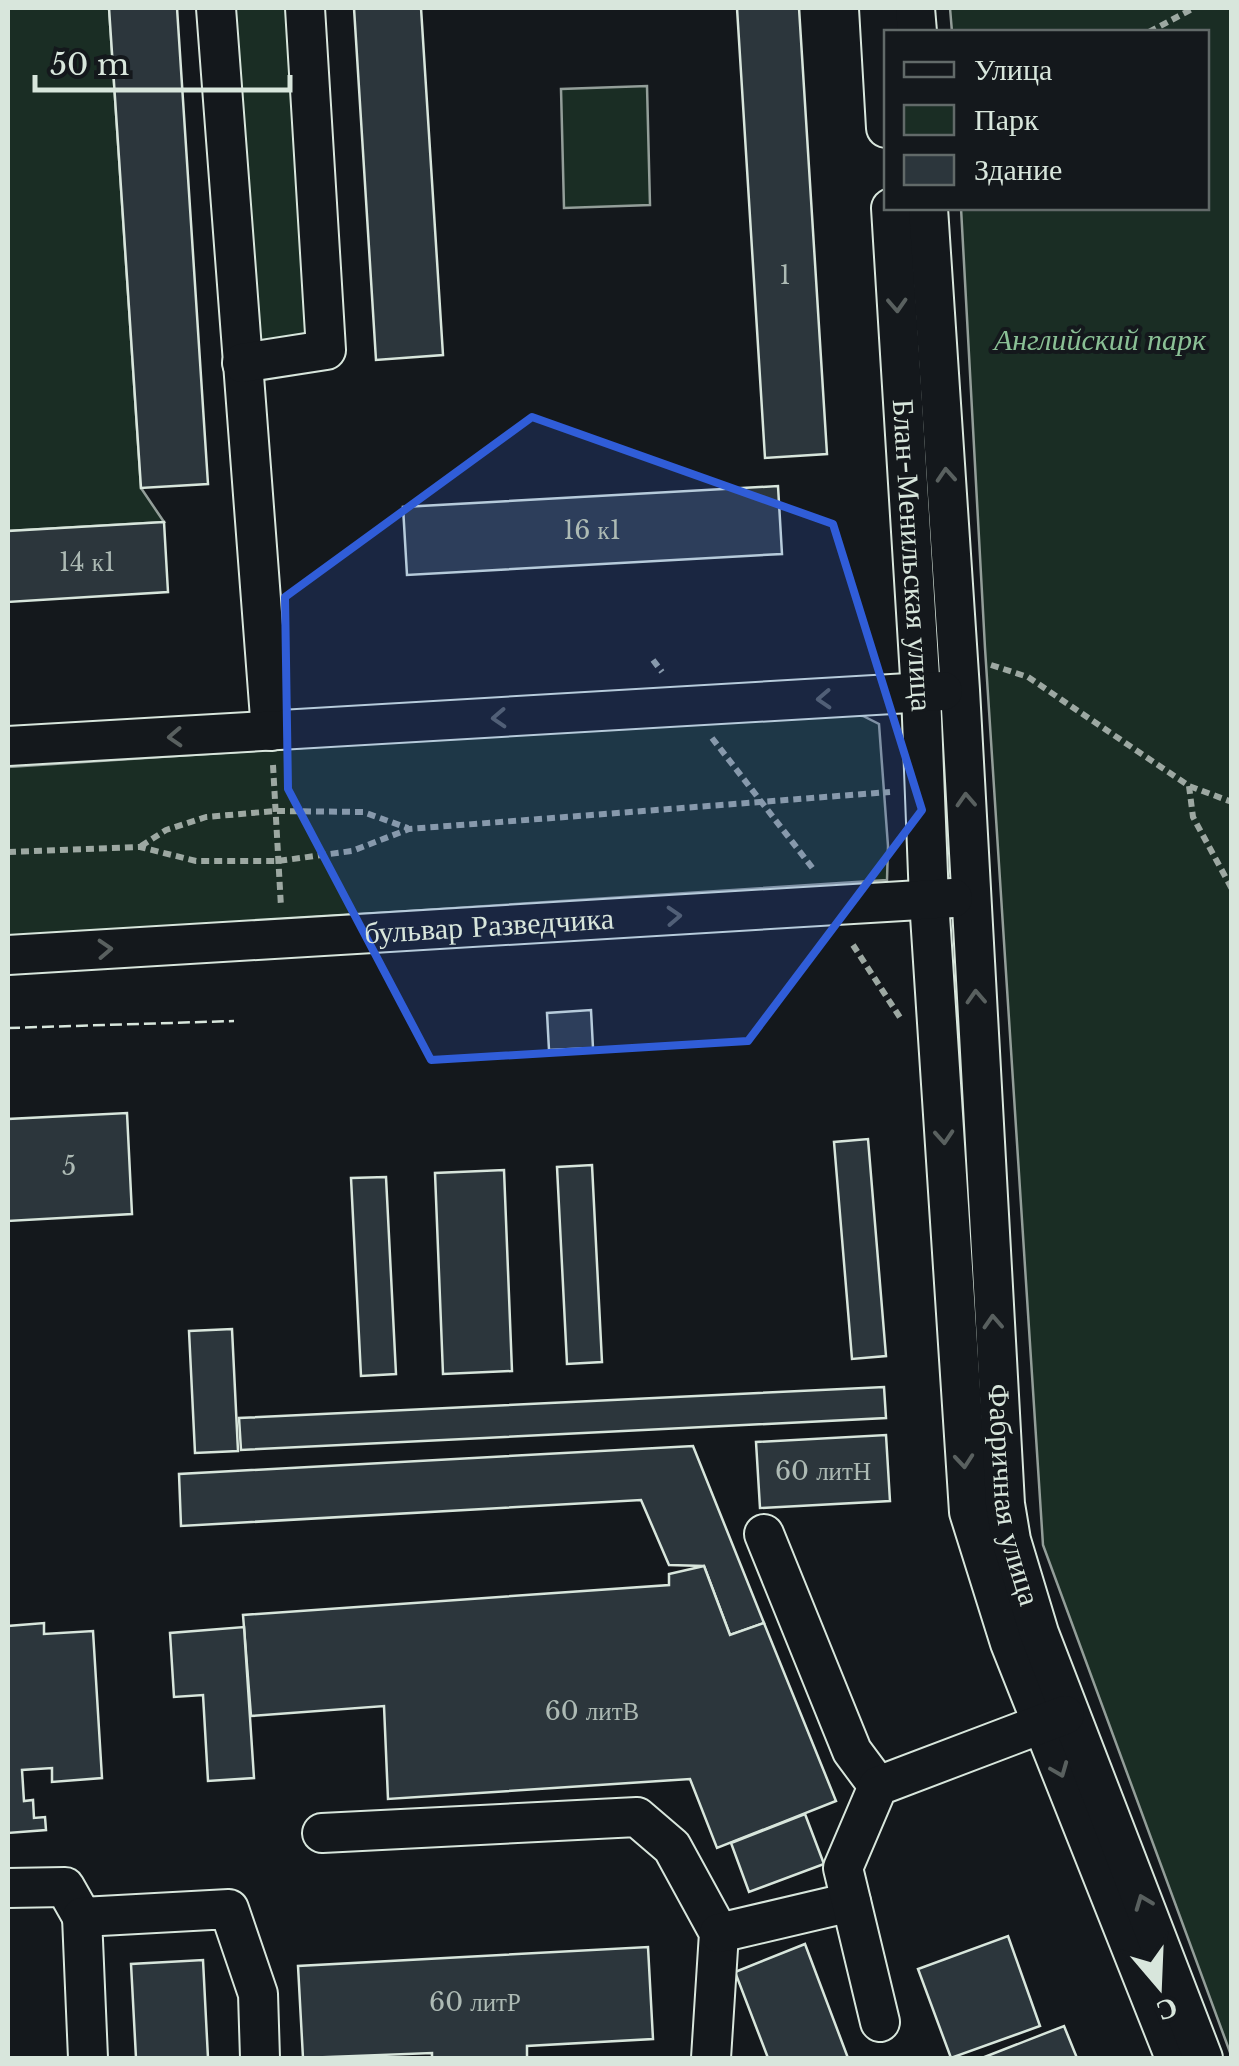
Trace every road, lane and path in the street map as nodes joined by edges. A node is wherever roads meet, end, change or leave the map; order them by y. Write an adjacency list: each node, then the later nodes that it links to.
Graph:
1 (216, 8): 9 (street)
2 (305, 8): 9 (street)
3 (879, 8): 6 (street)
4 (1194, 8): 5 (path)
5 (1153, 30)
6 (884, 94)
7 (891, 210): 11 (street, Блан-Менильская улица, one-way to 11)
8 (928, 210): 10 (street, Блан-Менильская улица, one-way to 8)
9 (242, 363): 12 (street)
10 (970, 676): 11 (street); 15 (path); 26 (street, Блан-Менильская улица, one-way to 10)
11 (921, 693): 12 (street, one-way to 12); 27 (street, Блан-Менильская улица)
12 (270, 731): 14 (street, one-way to 14); 19 (path)
13 (709, 734): 17 (path)
14 (8, 746)
15 (1189, 786): 18 (path); 25 (path)
16 (890, 792): 17 (path)
17 (761, 802): 20 (path); 24 (path)
18 (1232, 802)
19 (275, 810): 20 (path); 21 (path); 23 (path)
20 (410, 828): 23 (path)
21 (140, 846): 22 (path); 23 (path)
22 (8, 852)
23 (278, 861): 28 (path)
24 (820, 879)
25 (1232, 888)
26 (971, 897): 27 (street, бульвар Разведчика); 33 (street, Фабричная улица, one-way to 26)
27 (929, 900): 28 (street, бульвар Разведчика, one-way to 27); 33 (street, Фабричная улица, one-way to 33)
28 (284, 938): 30 (street, бульвар Разведчика, one-way to 28)
29 (853, 945): 31 (path)
30 (8, 955)
31 (902, 1020)
32 (764, 1534): 34 (street)
33 (1056, 1719): 34 (street); 44 (street, Фабричная улица, one-way to 44); 45 (street, Фабричная улица, one-way to 33)
34 (878, 1786): 37 (street)
35 (322, 1833): 39 (street)
36 (8, 1888): 38 (street)
37 (851, 1902): 39 (street); 40 (street)
38 (82, 1917): 41 (street); 42 (street)
39 (719, 1933): 43 (street)
40 (880, 2022)
41 (88, 2058)
42 (260, 2058)
43 (711, 2058)
44 (1175, 2058)
45 (1204, 2058)

